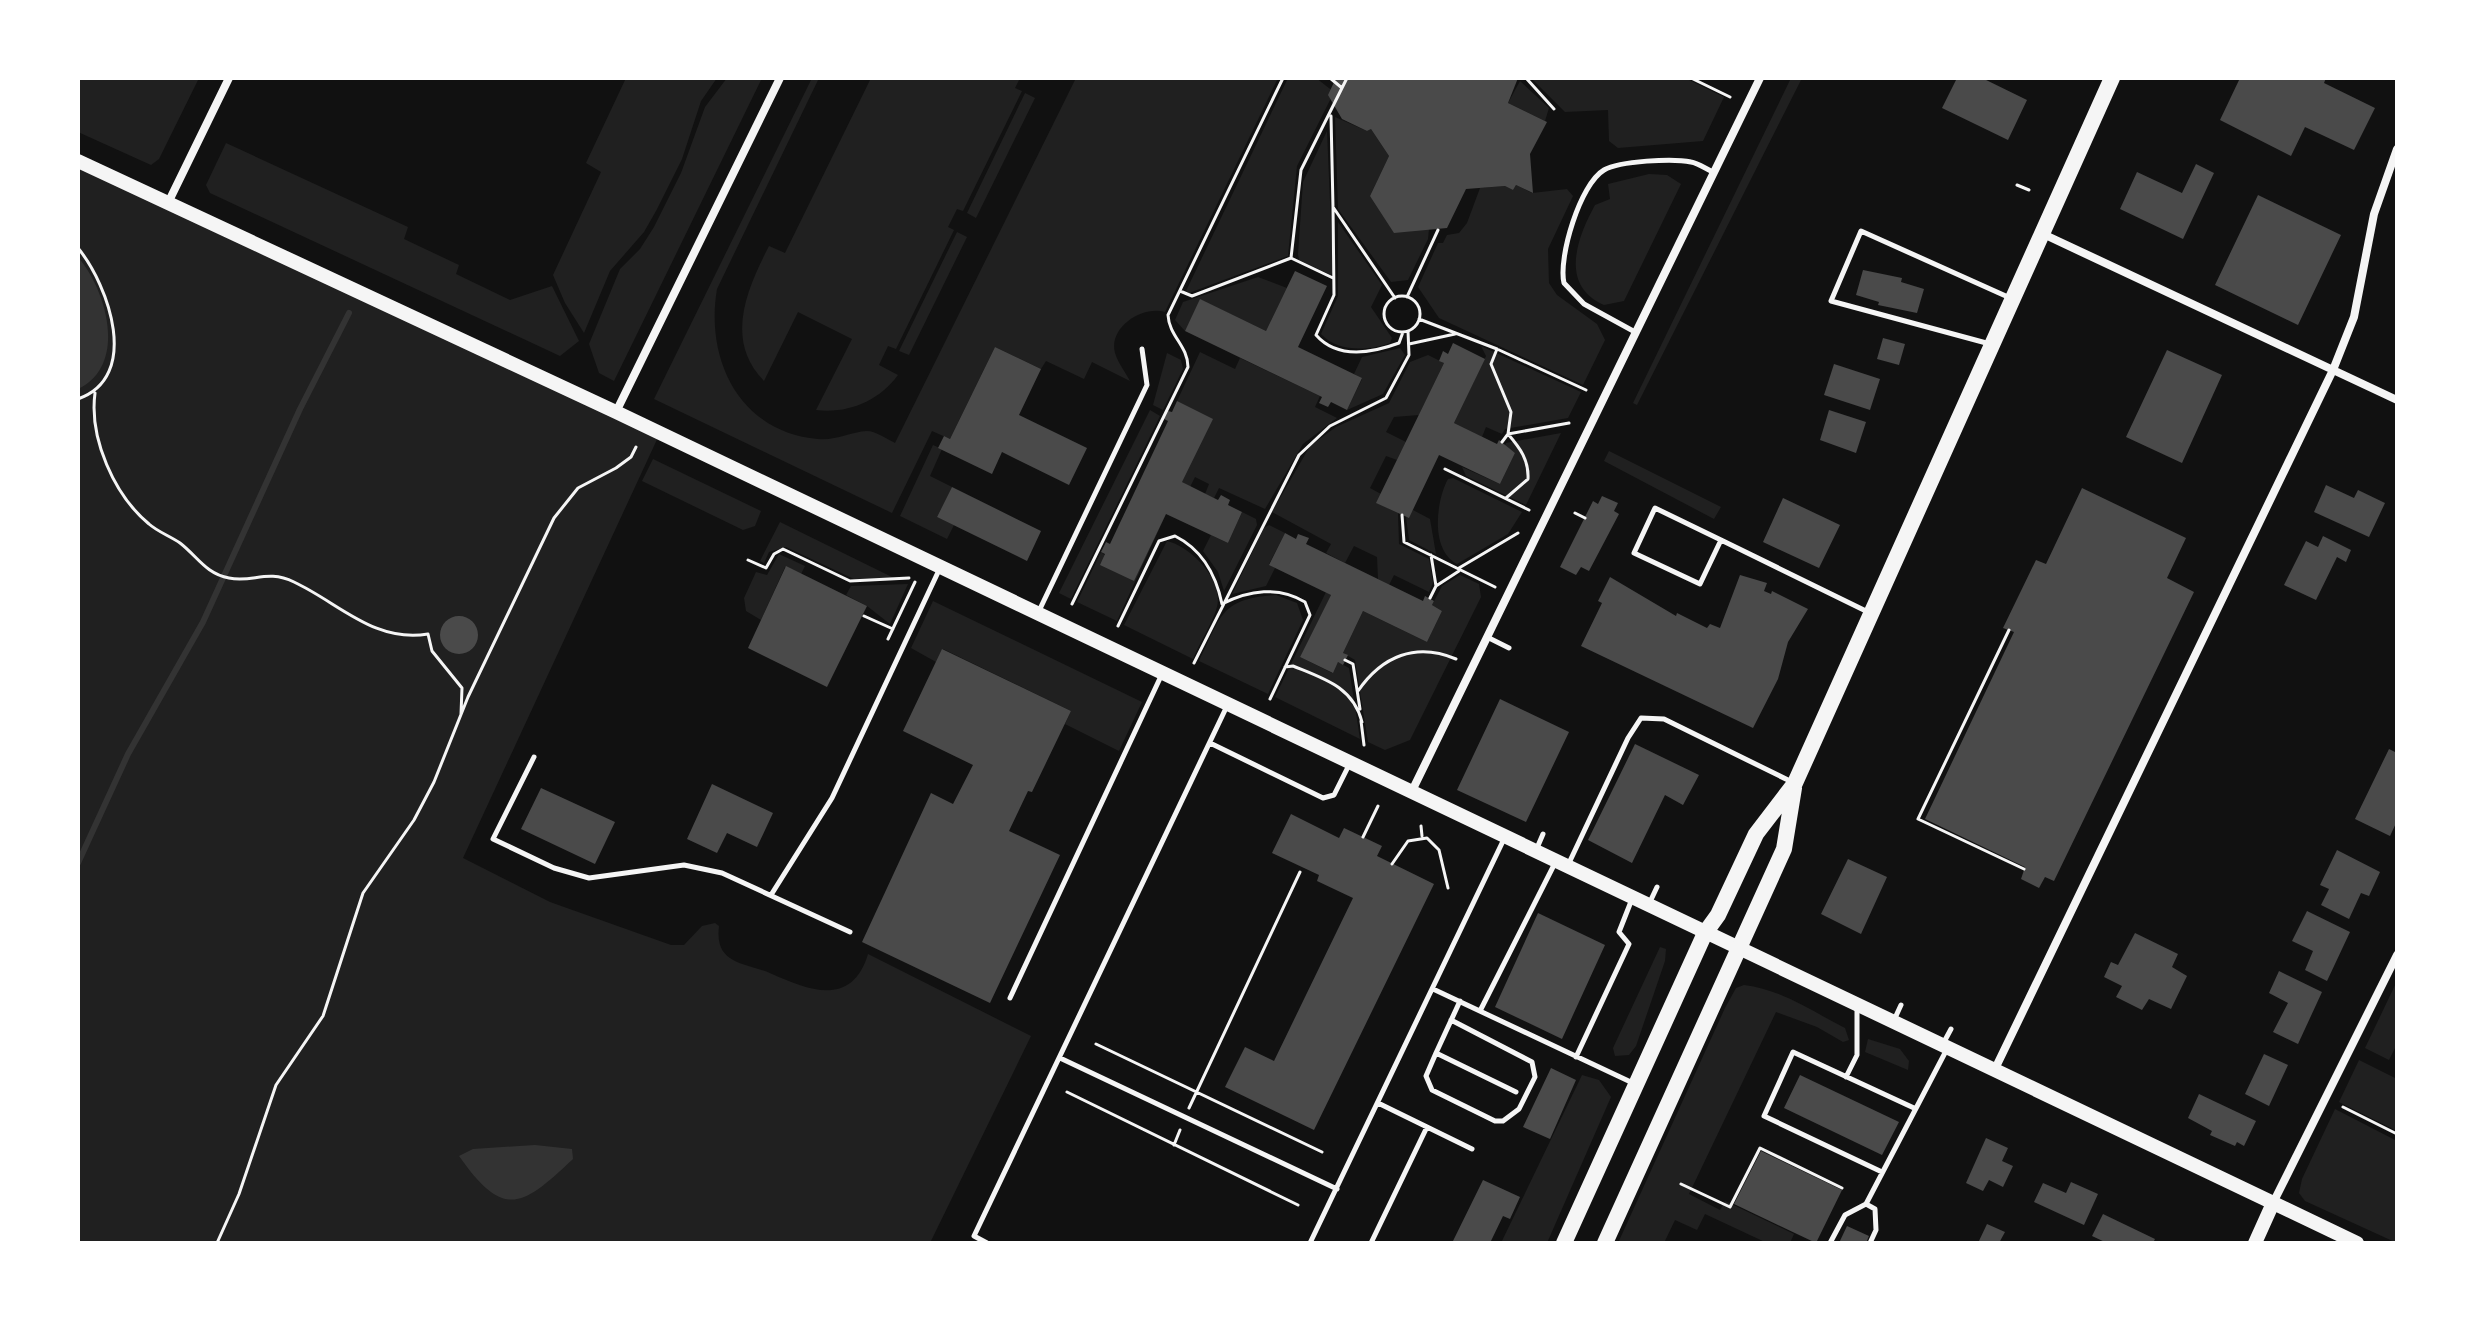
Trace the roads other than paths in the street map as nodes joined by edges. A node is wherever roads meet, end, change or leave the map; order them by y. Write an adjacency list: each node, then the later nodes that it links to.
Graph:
1 (229, 78): 8 (street)
2 (780, 78): 16 (street)
3 (1760, 78): 7 (street)
4 (2112, 78): 9 (main road)
5 (2397, 149): 14 (street)
6 (78, 161): 8 (street)
7 (1713, 172): 11 (street); 11 (lane)
8 (168, 203): 16 (street)
9 (2041, 233): 10 (main road); 14 (street)
10 (2011, 298): 12 (main road); 12 (lane)
11 (1635, 332): 21 (street)
12 (1991, 344): 19 (main road)
13 (1142, 349): 20 (lane)
14 (2333, 370): 15 (street); 55 (street)
15 (2397, 400)
16 (616, 412): 18 (street)
17 (1721, 540): 17 (lane); 19 (lane)
18 (940, 567): 20 (street); 35 (lane)
19 (1871, 613): 28 (main road)
20 (1038, 614): 23 (street)
21 (1487, 637): 22 (lane); 29 (street)
22 (1509, 648)
23 (1162, 674): 24 (street); 43 (lane)
24 (1227, 706): 25 (lane); 27 (street)
25 (1210, 743): 27 (lane); 54 (lane)
26 (534, 757): 35 (lane)
27 (1349, 764): 29 (street)
28 (1795, 783): 33 (lane); 39 (main road); 40 (main road)
29 (1410, 794): 31 (street)
30 (1543, 834): 32 (lane)
31 (1505, 838): 32 (street); 42 (lane)
32 (1535, 852): 33 (street)
33 (1561, 864): 36 (street); 47 (lane)
34 (1657, 887): 37 (lane)
35 (771, 895): 38 (lane)
36 (1632, 898): 37 (street); 53 (lane)
37 (1649, 905): 39 (street)
38 (850, 932)
39 (1705, 933): 40 (street); 57 (main road)
40 (1737, 948): 46 (street); 73 (main road)
41 (2397, 955): 65 (street)
42 (1433, 989): 44 (lane); 59 (lane)
43 (1010, 998)
44 (1460, 1001): 47 (lane); 48 (lane)
45 (1901, 1005): 49 (lane)
46 (1857, 1006): 49 (street); 56 (lane)
47 (1480, 1011): 53 (lane)
48 (1451, 1020): 52 (lane); 52 (lane)
49 (1893, 1023): 51 (street)
50 (1951, 1029): 51 (lane)
51 (1944, 1048): 55 (street); 60 (lane)
52 (1436, 1053): 58 (lane)
53 (1576, 1057): 57 (lane)
54 (1060, 1058): 64 (lane); 67 (lane)
55 (1994, 1071): 65 (street)
56 (1846, 1077): 60 (lane); 63 (lane)
57 (1636, 1085): 72 (main road)
58 (1516, 1092)
59 (1378, 1103): 61 (lane); 64 (lane)
60 (1914, 1108): 63 (lane)
61 (1427, 1127): 62 (lane); 71 (lane)
62 (1472, 1149)
63 (1882, 1172): 66 (lane)
64 (1337, 1189): 70 (lane)
65 (2273, 1203): 76 (street); 77 (street)
66 (1866, 1204): 74 (lane); 75 (lane)
67 (974, 1236): 68 (lane); 69 (lane)
68 (970, 1243)
69 (987, 1243)
70 (1310, 1243)
71 (1371, 1243)
72 (1564, 1243)
73 (1605, 1243)
74 (1830, 1243)
75 (1870, 1243)
76 (2255, 1243)
77 (2357, 1243)

